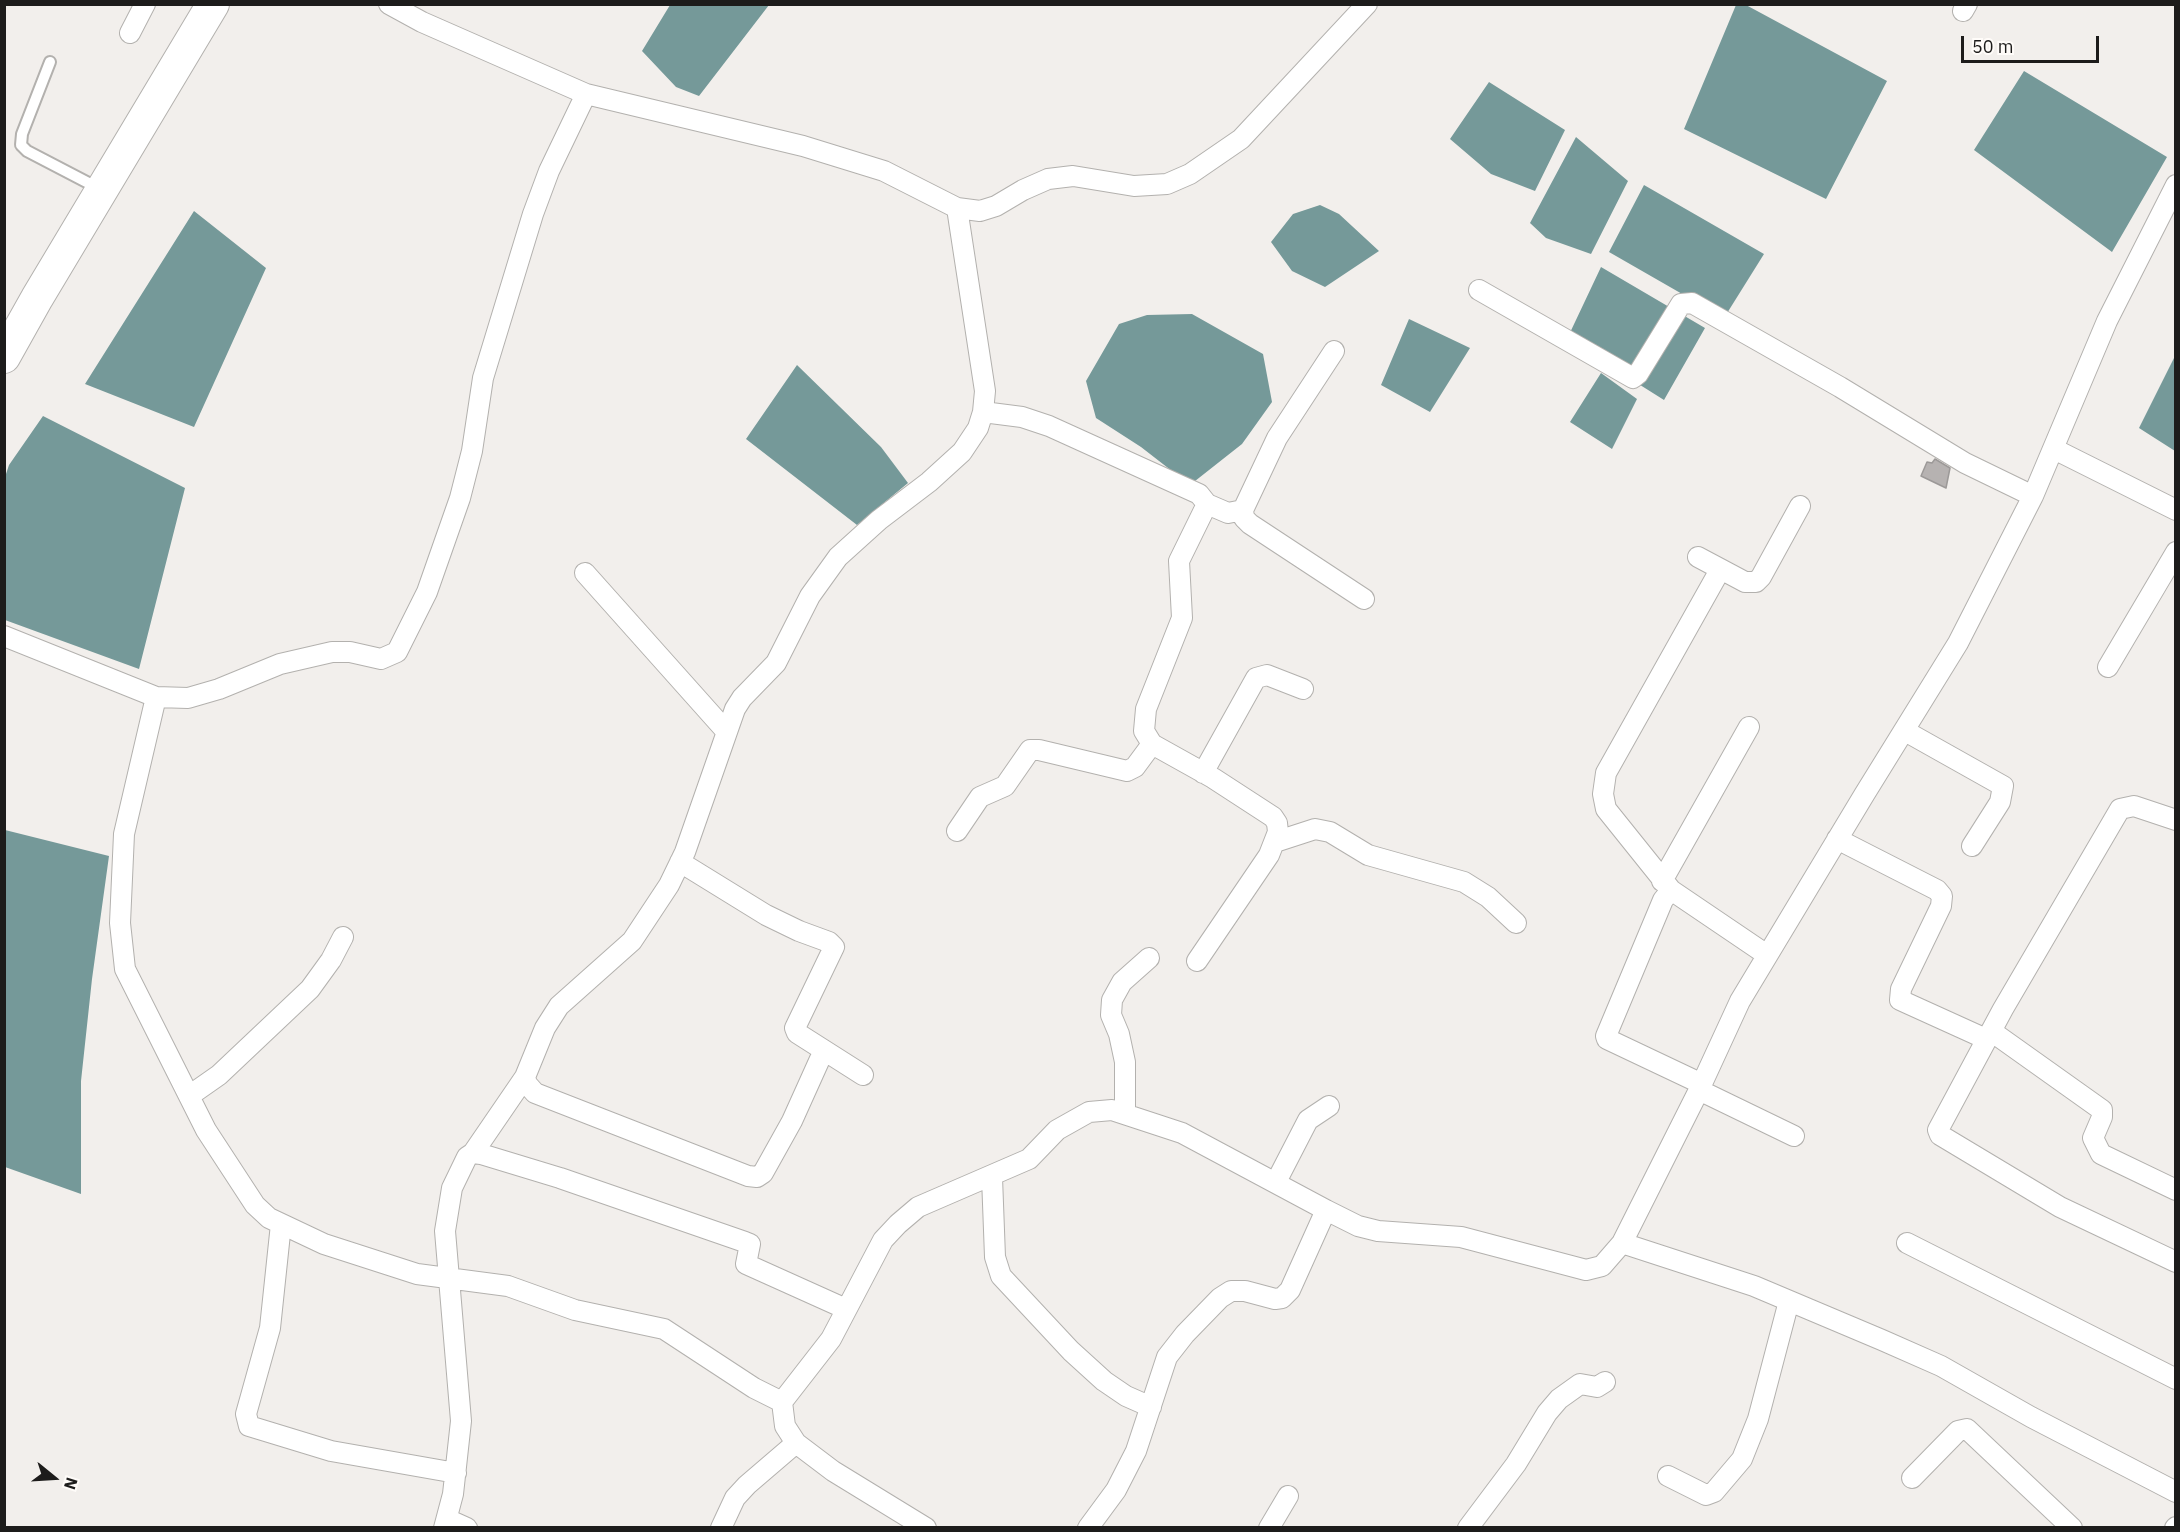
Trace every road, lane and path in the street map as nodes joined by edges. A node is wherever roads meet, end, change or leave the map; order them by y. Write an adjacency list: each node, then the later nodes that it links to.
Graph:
1 (145, 4): 6 (street)
2 (213, 4): 10 (main road)
3 (389, 4): 5 (street)
4 (1367, 4): 11 (street)
5 (416, 10): 8 (street)
6 (130, 33)
7 (50, 62): 10 (lane)
8 (586, 94): 11 (street); 30 (street)
9 (2175, 185): 16 (street)
10 (102, 190): 14 (main road)
11 (957, 208): 15 (street)
12 (1479, 290): 17 (street)
13 (1334, 351): 20 (street)
14 (4, 357)
15 (983, 412): 18 (street); 32 (street)
16 (2055, 449): 17 (street); 21 (street)
17 (2033, 496): 33 (street)
18 (1208, 504): 20 (street); 34 (street)
19 (1800, 506): 24 (street)
20 (1243, 510): 26 (street)
21 (2175, 510)
22 (2175, 552): 28 (street)
23 (1698, 557): 24 (street)
24 (1720, 570): 42 (street)
25 (585, 573): 32 (street)
26 (1364, 599)
27 (4, 636): 30 (street)
28 (2109, 667)
29 (1303, 689): 35 (street)
30 (156, 697): 53 (street)
31 (1749, 727): 42 (street)
32 (726, 731): 41 (street)
33 (1905, 731): 38 (street); 40 (street)
34 (1152, 744): 35 (street); 37 (street)
35 (1203, 773): 39 (street)
36 (2175, 820): 48 (street)
37 (957, 831)
38 (1837, 839): 45 (street); 48 (street)
39 (1275, 842): 43 (street); 47 (street)
40 (1972, 846)
41 (680, 861): 49 (street); 51 (street)
42 (1666, 885): 45 (street); 52 (street)
43 (1516, 923)
44 (343, 937): 53 (street)
45 (1767, 954): 52 (street)
46 (1149, 958): 55 (street)
47 (1197, 961)
48 (1989, 1035): 60 (street); 65 (street)
49 (824, 1050): 50 (street); 51 (street)
50 (863, 1075)
51 (525, 1077): 57 (street)
52 (1701, 1087): 56 (street); 64 (street)
53 (189, 1096): 62 (street)
54 (1329, 1106): 59 (street)
55 (1125, 1114): 58 (street); 59 (street)
56 (1794, 1136)
57 (473, 1153): 66 (street); 68 (street)
58 (992, 1177): 68 (street); 72 (street)
59 (1276, 1182): 61 (street)
60 (2175, 1190)
61 (1326, 1210): 64 (street); 72 (street)
62 (281, 1224): 66 (street); 74 (street)
63 (1907, 1243): 69 (street)
64 (1622, 1244): 67 (street)
65 (2175, 1262)
66 (449, 1279): 71 (street); 74 (street)
67 (1789, 1301): 75 (street); 77 (street)
68 (846, 1309): 71 (street)
69 (2175, 1379)
70 (1605, 1382): 85 (street)
71 (782, 1402): 73 (street)
72 (1152, 1407): 83 (street)
73 (796, 1443): 81 (street); 82 (street)
74 (456, 1473): 79 (street)
75 (1668, 1476)
76 (1912, 1478): 86 (street)
77 (2175, 1492)
78 (1288, 1496): 84 (street)
79 (445, 1523): 80 (street)
80 (467, 1527)
81 (721, 1527)
82 (926, 1527)
83 (1089, 1527)
84 (1269, 1527)
85 (1468, 1527)
86 (2072, 1527)

